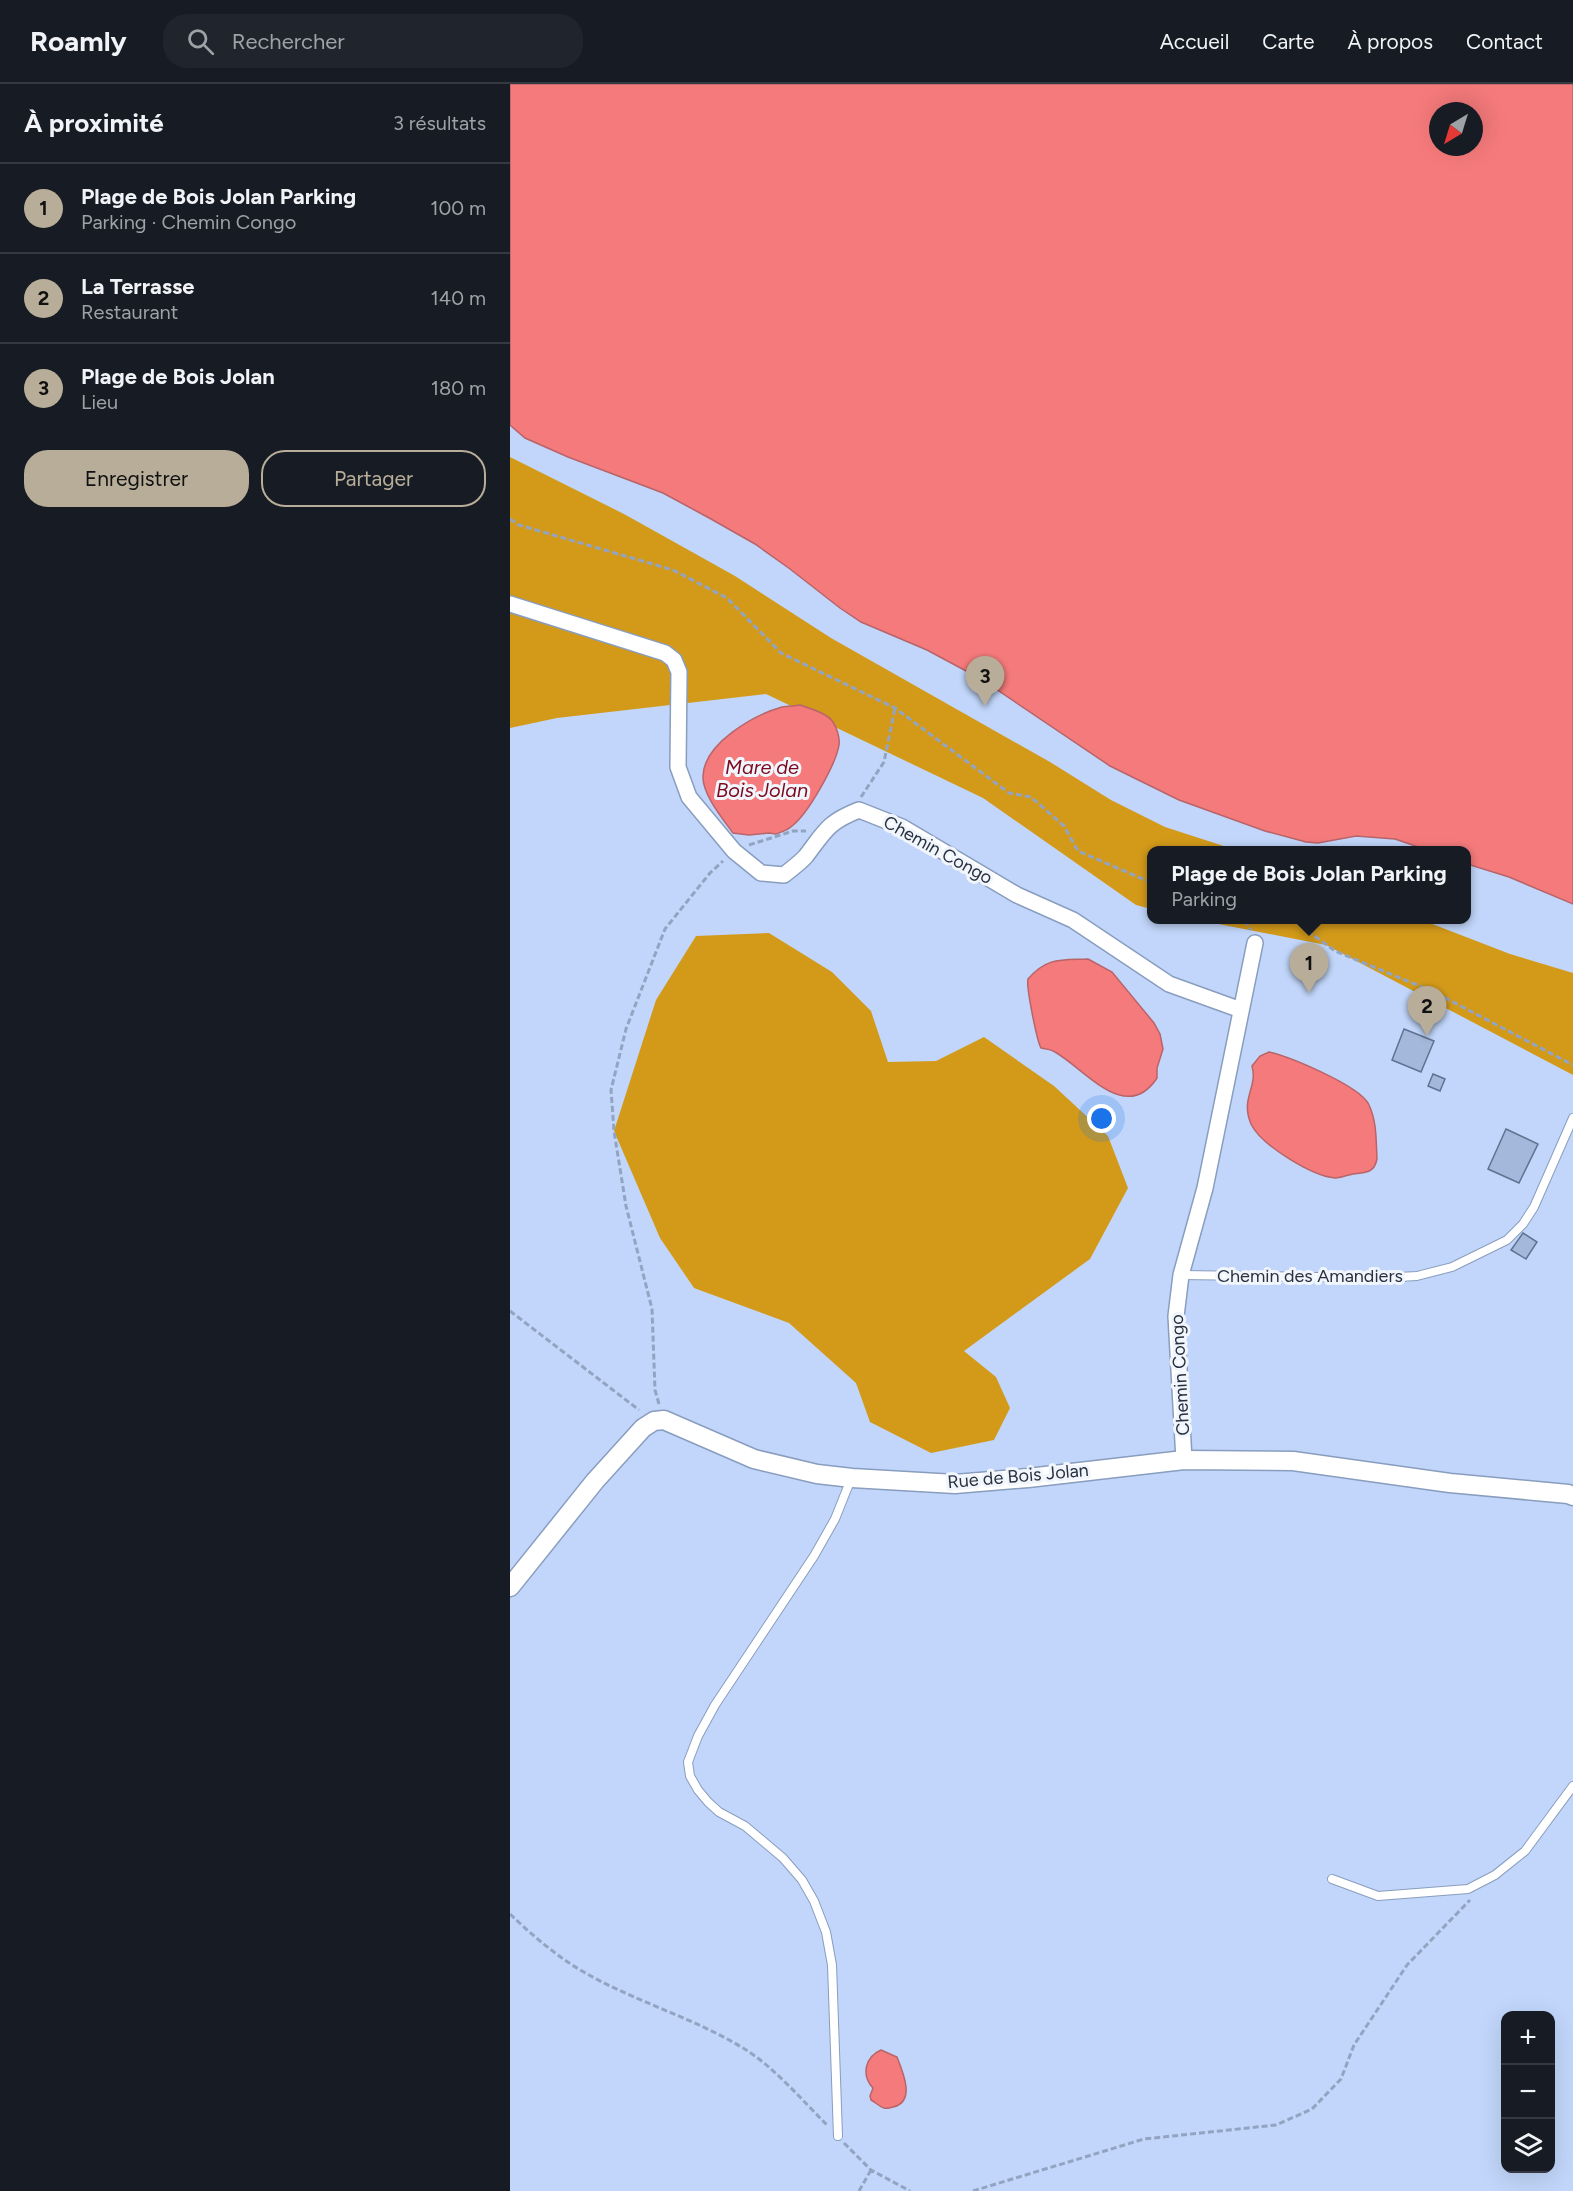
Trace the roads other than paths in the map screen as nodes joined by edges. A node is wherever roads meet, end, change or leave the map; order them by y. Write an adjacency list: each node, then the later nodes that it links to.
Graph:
1 (510, 604): 3 (street, Chemin Congo)
2 (1255, 943): 3 (street, Chemin Congo)
3 (1241, 1010): 5 (street, Chemin Congo)
4 (1573, 1118): 5 (lane, Chemin des Amandiers)
5 (1181, 1275): 6 (street, Chemin Congo)
6 (1185, 1460): 7 (street, Rue de Bois Jolan); 8 (street, Rue de Bois Jolan)
7 (852, 1478): 9 (street, Rue de Bois Jolan); 12 (lane)
8 (1573, 1496)
9 (510, 1587)
10 (1573, 1786): 11 (lane)
11 (1332, 1879)
12 (838, 2136)

